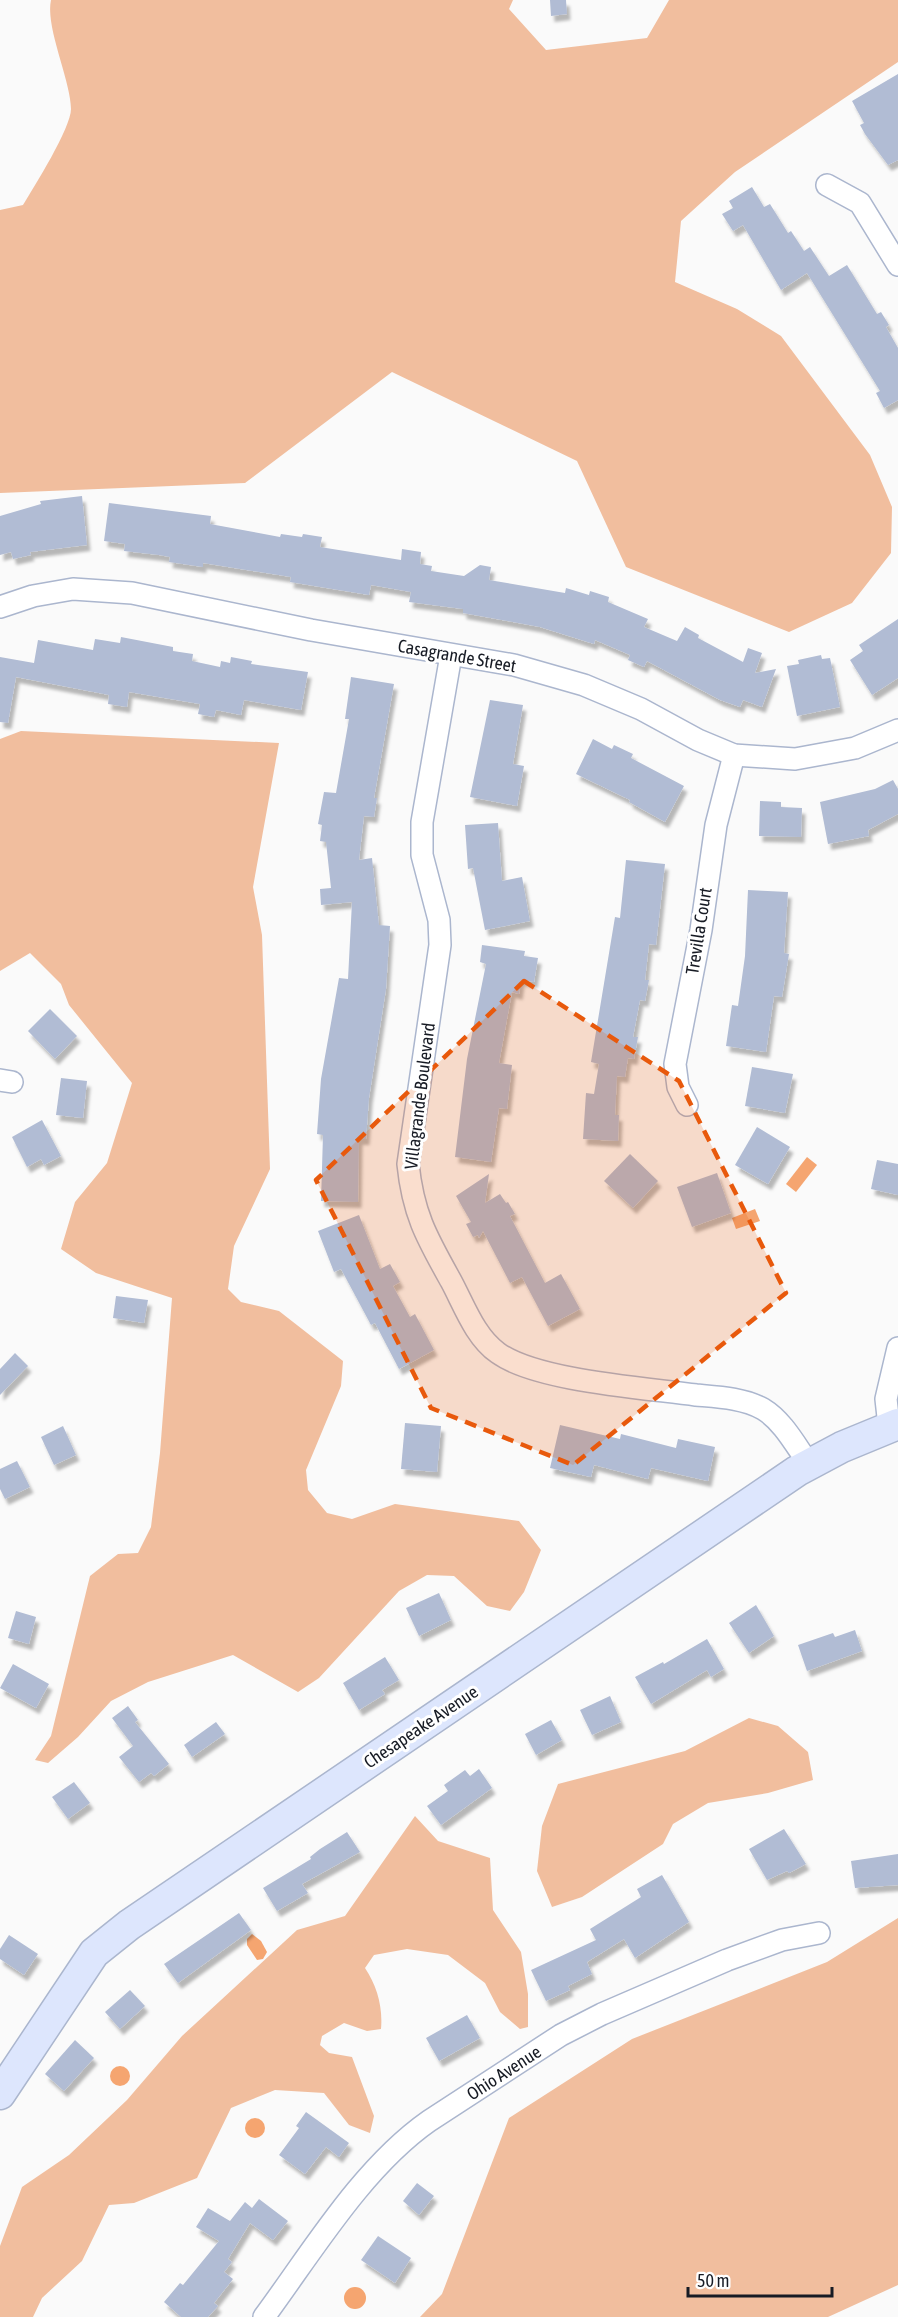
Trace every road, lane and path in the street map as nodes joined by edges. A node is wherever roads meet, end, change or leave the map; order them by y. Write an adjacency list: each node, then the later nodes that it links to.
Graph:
1 (827, 185): 2 (street)
2 (898, 265)
3 (0, 607): 4 (street, Casagrande Street)
4 (451, 654): 6 (street, Casagrande Street); 10 (street, Villagrande Boulevard)
5 (898, 730): 6 (street, Casagrande Street)
6 (734, 755): 7 (street, Trevilla Court)
7 (687, 1105)
8 (898, 1348): 9 (street)
9 (893, 1425): 10 (street, Chesapeake Avenue)
10 (809, 1464): 12 (street, Chesapeake Avenue)
11 (819, 1933): 13 (street, Ohio Avenue)
12 (0, 2094)
13 (264, 2317)

